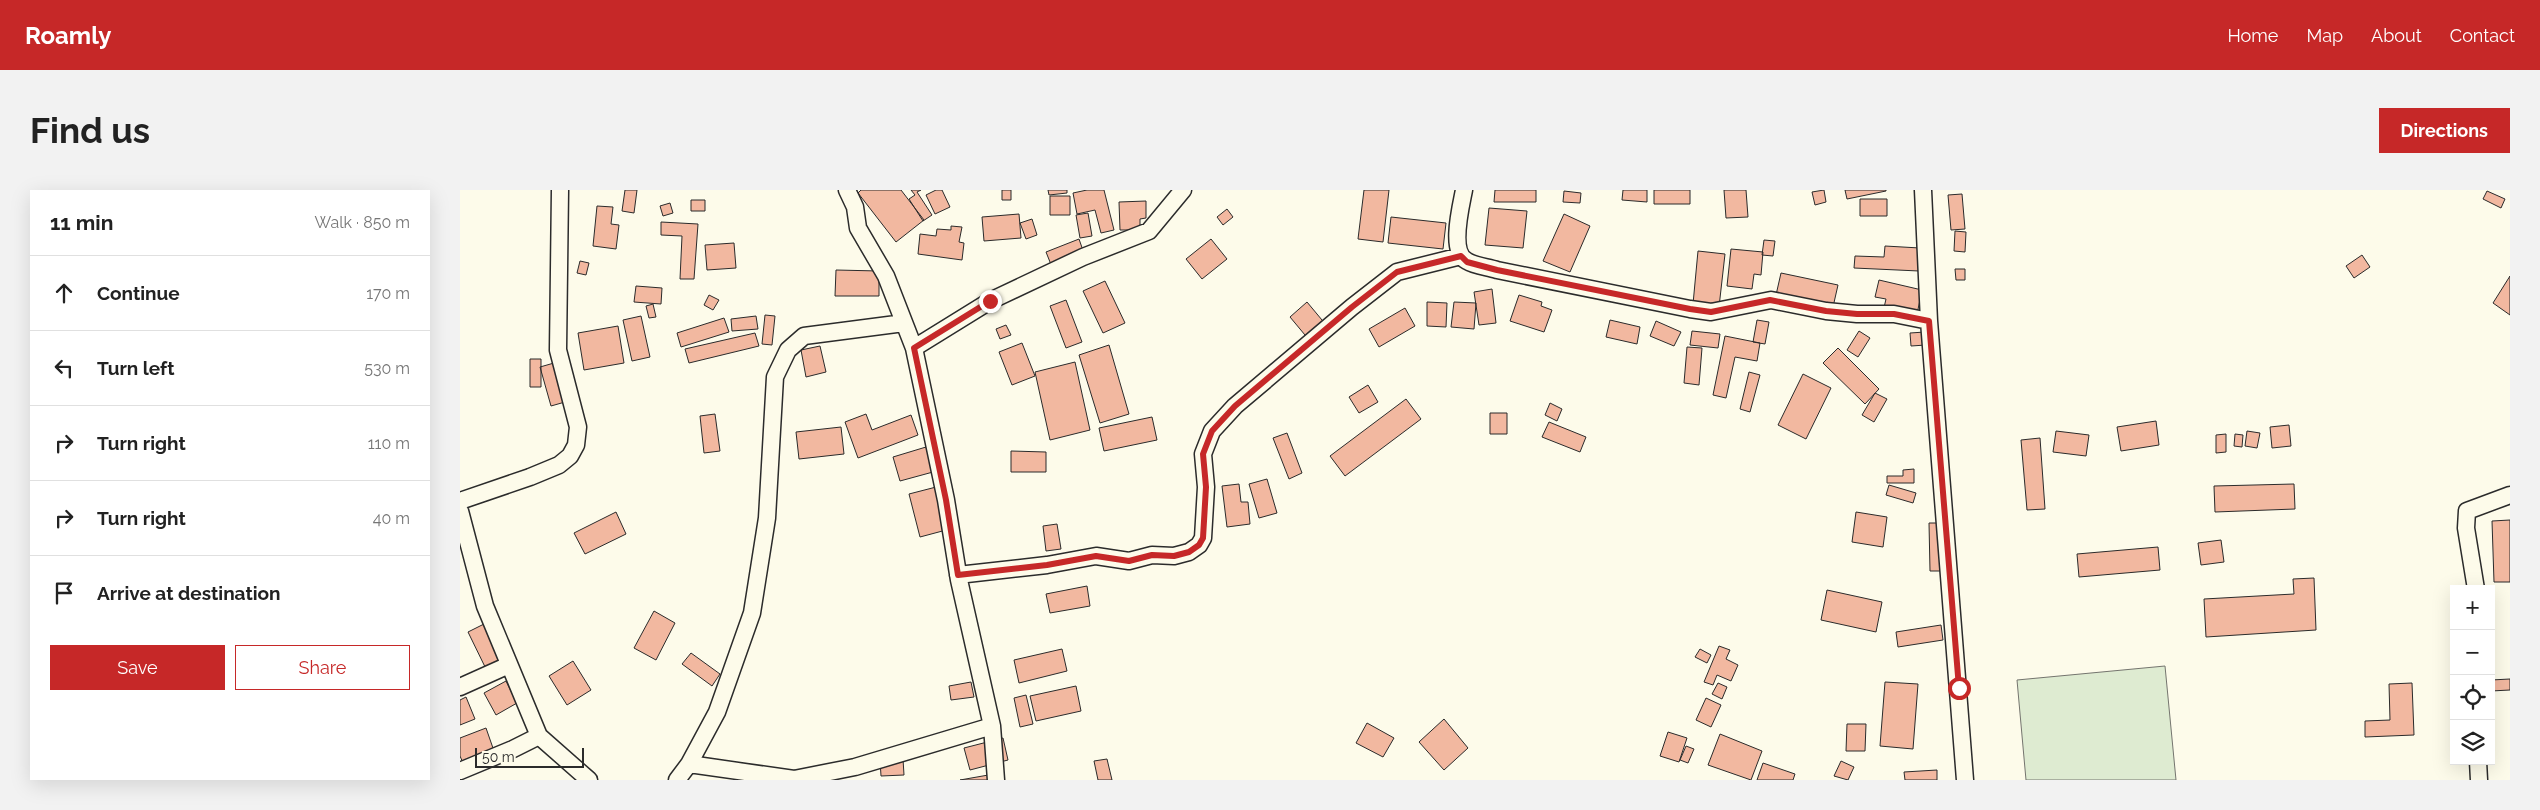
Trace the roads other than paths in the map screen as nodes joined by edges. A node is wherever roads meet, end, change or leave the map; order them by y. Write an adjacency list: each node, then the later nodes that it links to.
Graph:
1 (560, 190): 11 (street)
2 (847, 190): 8 (street)
3 (1183, 190): 9 (street)
4 (1464, 190): 6 (street)
5 (1923, 190): 7 (street)
6 (1461, 256): 7 (street); 13 (street)
7 (1929, 321): 25 (street)
8 (904, 323): 9 (street); 19 (street)
9 (914, 348): 13 (street)
10 (2510, 495): 14 (street)
11 (460, 501)
12 (460, 511): 15 (street)
13 (958, 575): 17 (street)
14 (2475, 585)
15 (509, 665): 16 (street); 18 (street)
16 (460, 687)
17 (992, 726): 19 (street); 24 (street)
18 (539, 736): 21 (street); 22 (street)
19 (689, 764): 23 (street)
20 (2478, 765): 26 (street)
21 (460, 771)
22 (589, 780)
23 (677, 780)
24 (996, 780)
25 (1965, 780)
26 (2479, 780)

